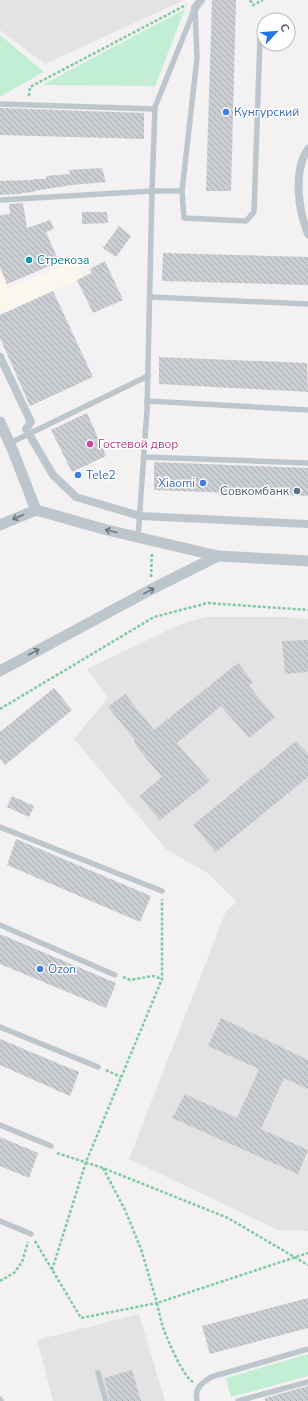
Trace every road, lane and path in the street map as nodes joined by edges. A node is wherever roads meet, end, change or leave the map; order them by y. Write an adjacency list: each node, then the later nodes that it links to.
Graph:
1 (201, 0): 4 (street)
2 (250, 0): 3 (path)
3 (263, 0)
4 (192, 6): 7 (path); 8 (lane); 11 (lane)
5 (260, 52): 11 (lane)
6 (0, 104): 7 (lane)
7 (28, 105): 8 (lane)
8 (155, 110): 10 (lane)
9 (308, 149): 13 (street)
10 (152, 191): 11 (lane); 12 (lane); 14 (lane)
11 (182, 191)
12 (0, 200)
13 (308, 234)
14 (150, 298): 15 (lane); 17 (lane)
15 (308, 304)
16 (0, 357): 21 (street)
17 (148, 376): 18 (lane); 21 (lane)
18 (147, 401): 19 (lane); 23 (lane)
19 (308, 410)
20 (0, 422): 22 (street)
21 (29, 434): 22 (lane); 26 (street)
22 (10, 443): 25 (street)
23 (144, 457): 24 (lane); 26 (lane)
24 (308, 463)
25 (36, 510): 28 (street, one-way to 28); 29 (street, one-way to 25)
26 (140, 516): 27 (street); 29 (lane)
27 (308, 524)
28 (0, 525)
29 (138, 538): 30 (street)
30 (158, 542): 31 (street); 33 (path)
31 (218, 556): 32 (street); 33 (street)
32 (308, 560)
33 (150, 590): 35 (street, one-way to 33)
34 (308, 610): 36 (path)
35 (0, 671)
36 (0, 709)
37 (0, 827): 38 (lane)
38 (162, 890): 41 (path)
39 (0, 925): 40 (lane)
40 (115, 974): 41 (path)
41 (162, 979): 44 (path)
42 (0, 1027): 43 (lane)
43 (98, 1067): 44 (path)
44 (121, 1078): 47 (path)
45 (0, 1125): 46 (lane)
46 (51, 1146): 47 (path)
47 (86, 1162): 48 (path); 54 (path)
48 (103, 1168): 52 (path); 56 (path)
49 (0, 1221): 50 (lane)
50 (31, 1234): 54 (path); 55 (path)
51 (308, 1253): 52 (path)
52 (295, 1257): 53 (path); 56 (path)
53 (308, 1265)
54 (52, 1270): 56 (path)
55 (0, 1281)
56 (157, 1303): 60 (path)
57 (308, 1349): 60 (lane)
58 (98, 1373): 61 (lane)
59 (308, 1382): 63 (lane)
60 (200, 1385): 62 (lane)
61 (106, 1401)
62 (197, 1401)
63 (238, 1401)

